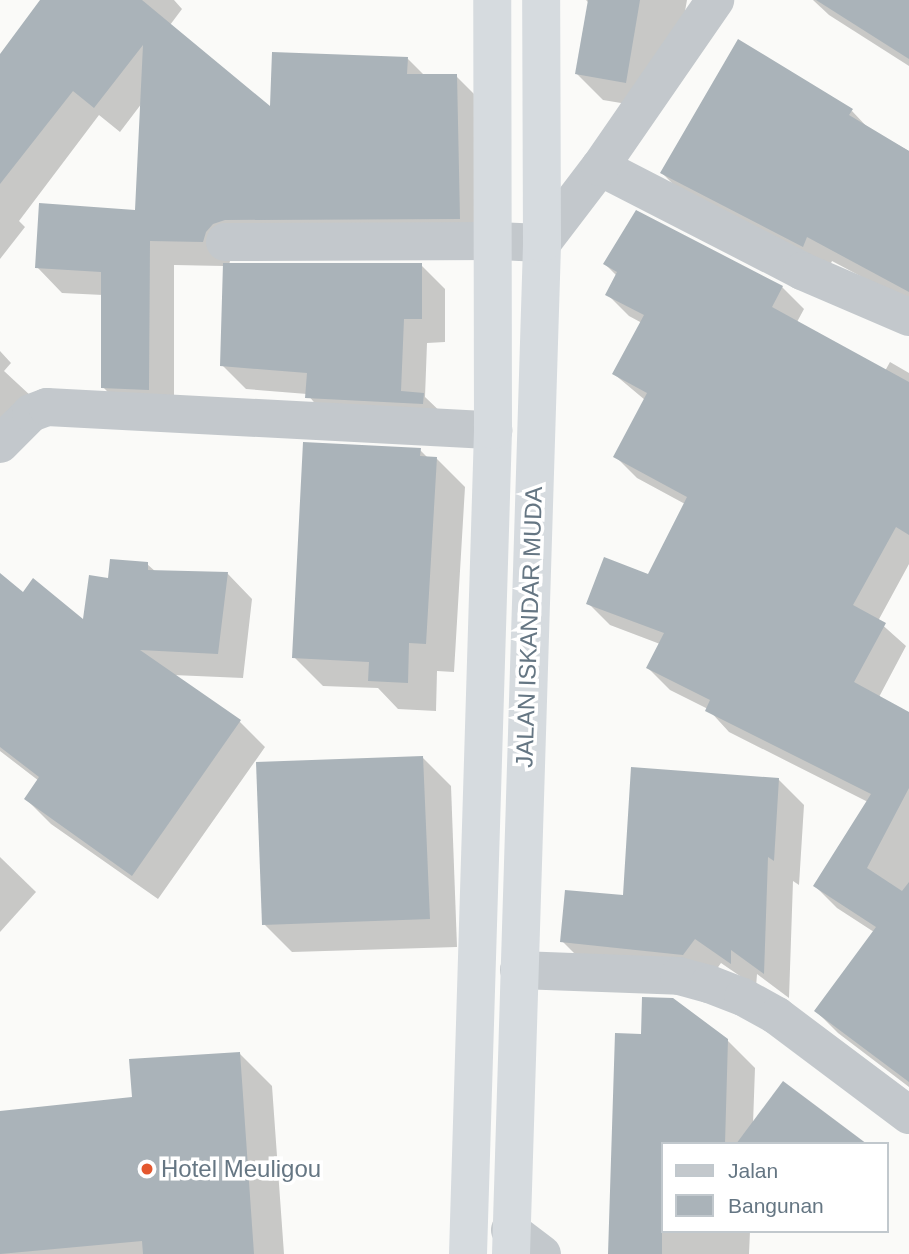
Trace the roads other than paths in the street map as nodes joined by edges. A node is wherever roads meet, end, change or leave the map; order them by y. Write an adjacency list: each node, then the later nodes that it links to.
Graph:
1 (492, 0): 5 (highway, JALAN ISKANDAR MUDA)
2 (541, 0): 7 (highway, JALAN ISKANDAR MUDA)
3 (715, 0): 4 (street)
4 (600, 167): 7 (street); 8 (street)
5 (494, 241): 6 (street); 7 (street); 9 (highway, JALAN ISKANDAR MUDA)
6 (225, 242)
7 (542, 243): 11 (highway, JALAN ISKANDAR MUDA)
8 (909, 317)
9 (493, 430): 10 (street); 14 (highway, JALAN ISKANDAR MUDA)
10 (0, 444)
11 (519, 970): 12 (street); 13 (highway, JALAN ISKANDAR MUDA)
12 (909, 1115)
13 (511, 1242): 15 (street)
14 (468, 1254)
15 (542, 1254)

